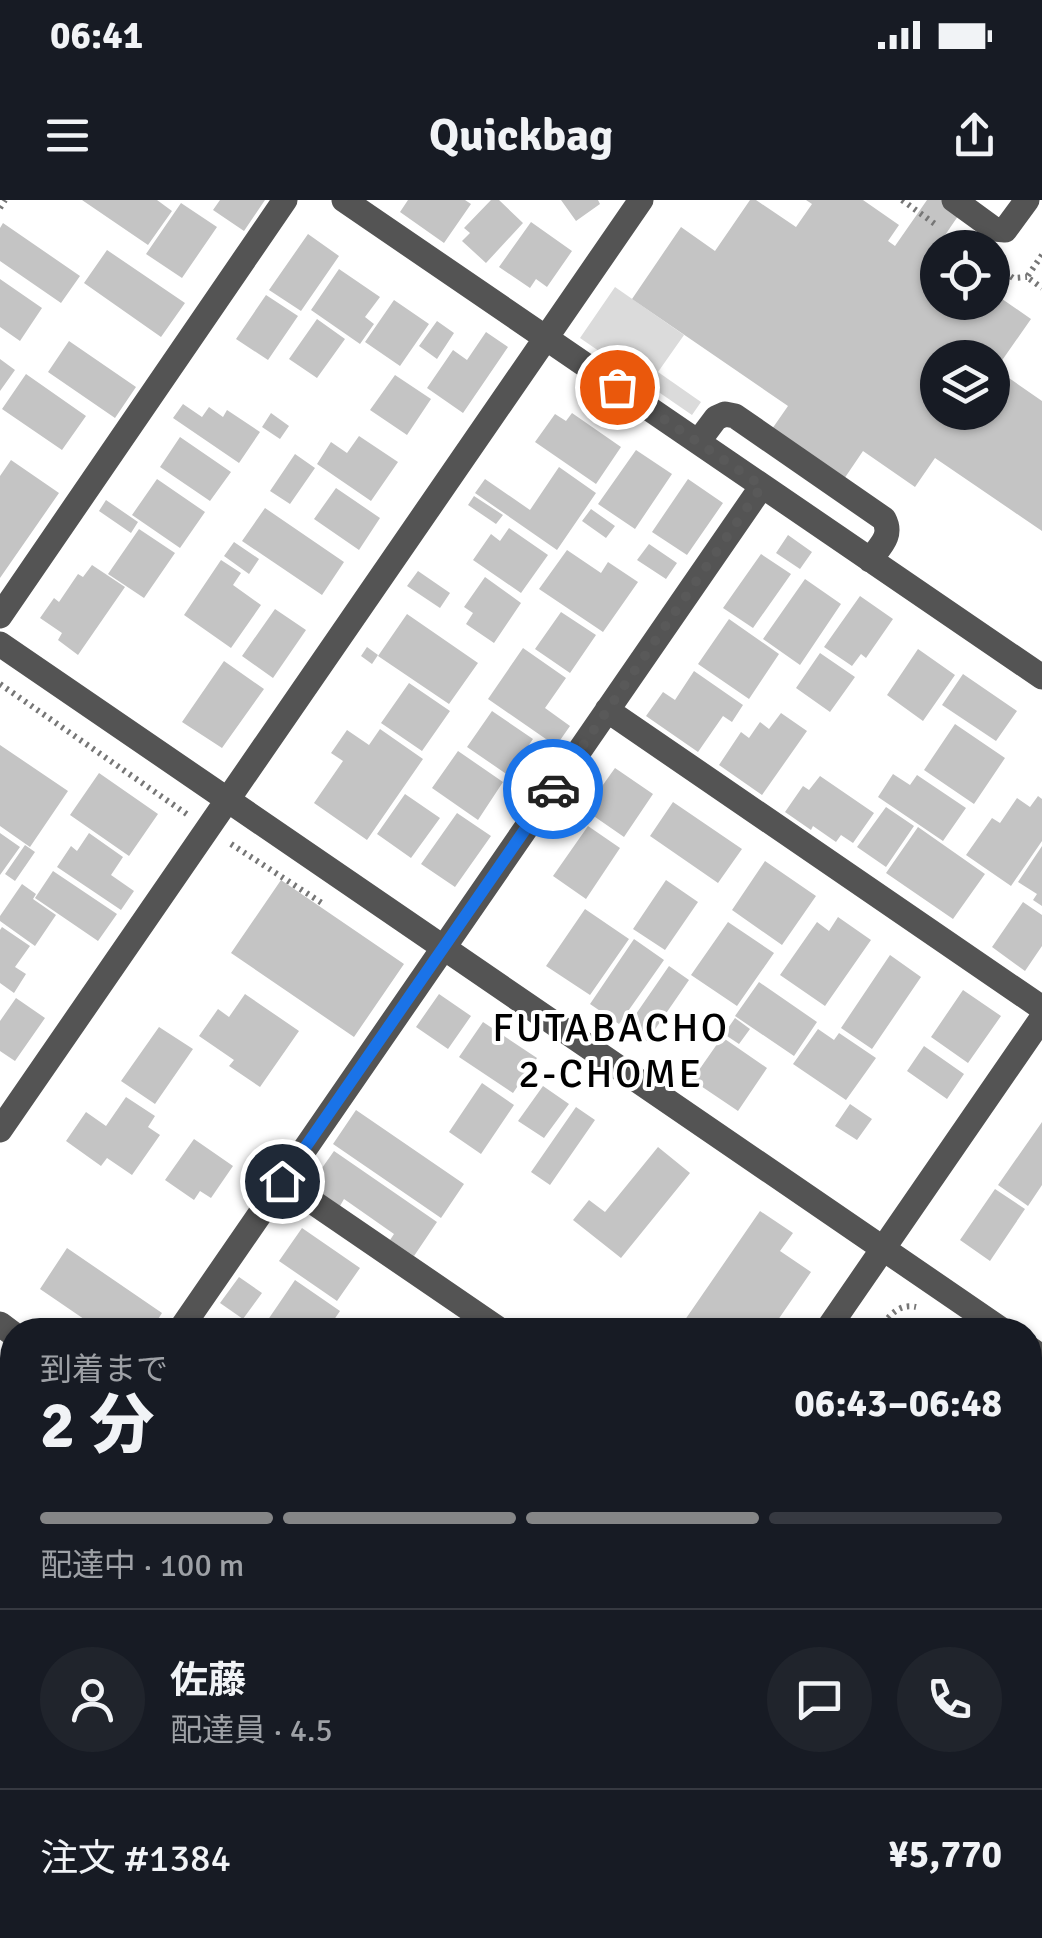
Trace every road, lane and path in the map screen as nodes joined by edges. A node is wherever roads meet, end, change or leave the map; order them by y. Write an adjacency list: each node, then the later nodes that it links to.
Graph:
1 (6, 200): 7 (path)
2 (285, 200): 16 (street)
3 (344, 200): 12 (street)
4 (641, 200): 12 (street)
5 (954, 200): 6 (street)
6 (1027, 200)
7 (0, 208)
8 (1042, 255): 10 (path)
9 (1010, 277): 10 (path)
10 (1026, 277): 11 (path)
11 (1042, 288)
12 (546, 338): 13 (street); 21 (street)
13 (698, 442): 14 (street); 15 (street)
14 (762, 486): 15 (street); 20 (street)
15 (870, 560): 18 (street)
16 (0, 616)
17 (0, 644): 21 (street)
18 (1042, 678)
19 (0, 684): 22 (path)
20 (607, 710): 24 (street); 25 (street)
21 (227, 800): 22 (street); 24 (street)
22 (208, 829): 23 (path); 27 (street)
23 (333, 910)
24 (443, 948): 28 (street); 29 (street)
25 (1042, 1008)
26 (1042, 1018): 29 (street)
27 (0, 1130)
28 (282, 1181): 31 (street); 32 (street)
29 (883, 1249): 33 (street); 35 (street)
30 (924, 1309): 34 (path)
31 (188, 1318)
32 (482, 1318)
33 (835, 1318)
34 (887, 1318)
35 (984, 1318)

